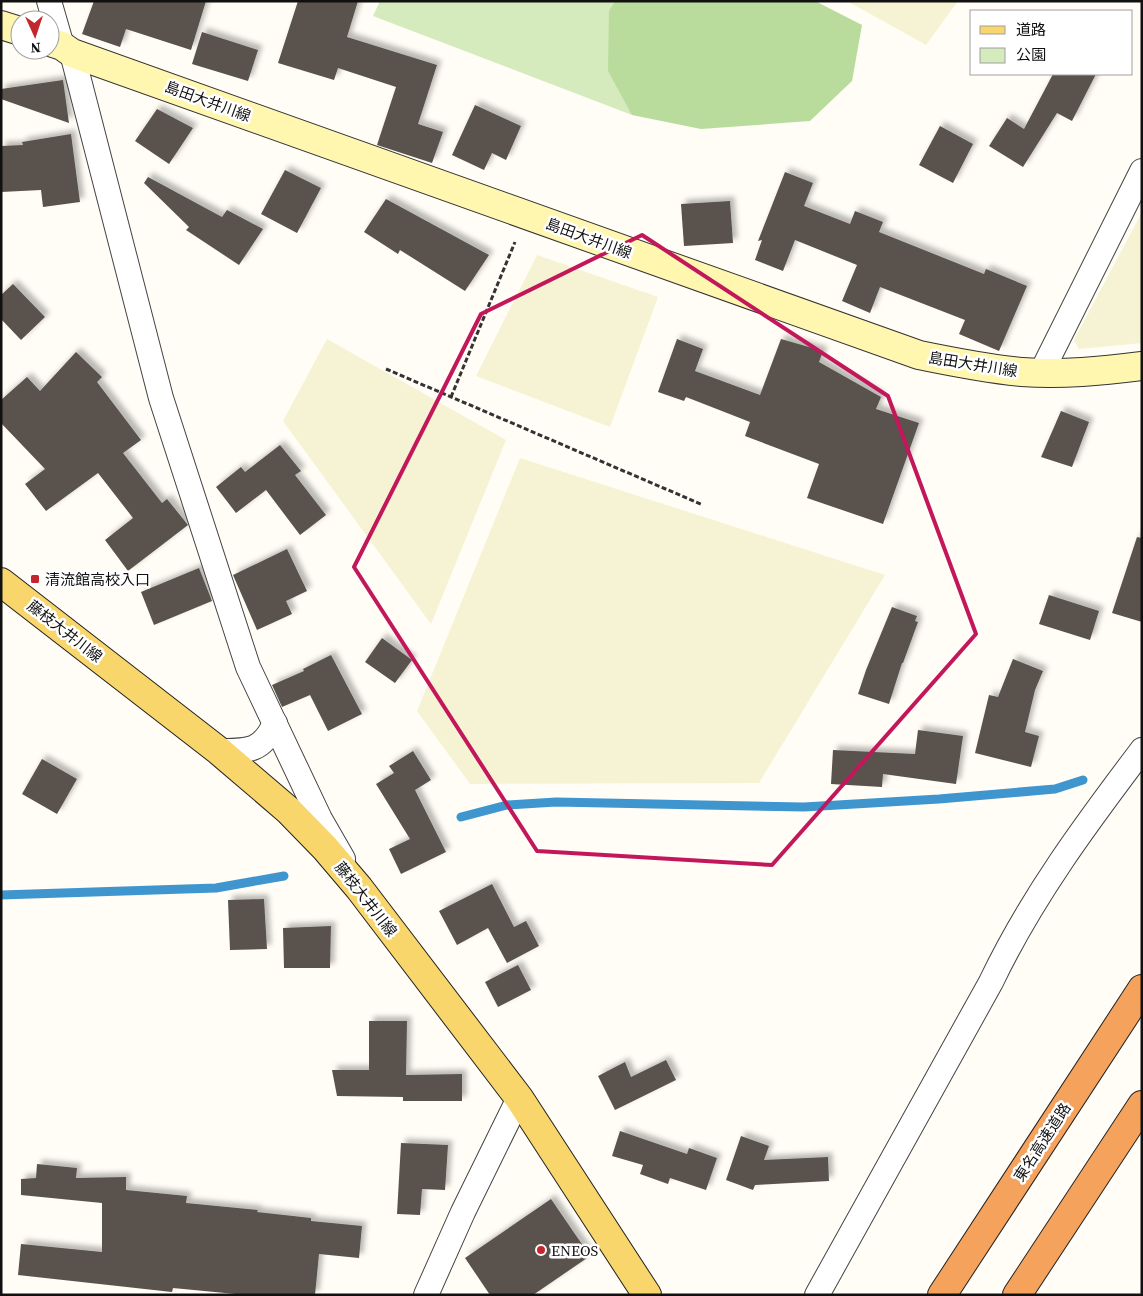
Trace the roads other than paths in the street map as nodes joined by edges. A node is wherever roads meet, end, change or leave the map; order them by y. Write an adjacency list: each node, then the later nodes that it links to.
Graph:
1 (49, 1): 2 (street)
2 (61, 47): 5 (main road, 島田大井川線); 7 (street)
3 (1142, 171): 5 (street)
4 (1142, 366): 5 (main road, 島田大井川線)
5 (1041, 373)
6 (1, 582): 9 (main road, 藤枝大井川線)
7 (275, 723): 9 (street); 10 (street)
8 (1142, 750): 16 (street)
9 (219, 751): 10 (main road, 藤枝大井川線)
10 (359, 888): 12 (main road, 藤枝大井川線)
11 (1142, 989): 17 (highway, 東名高速道路)
12 (519, 1098): 14 (street); 15 (main road, 藤枝大井川線)
13 (1142, 1105): 18 (highway)
14 (426, 1295)
15 (647, 1295)
16 (817, 1295)
17 (942, 1295)
18 (1017, 1295)

